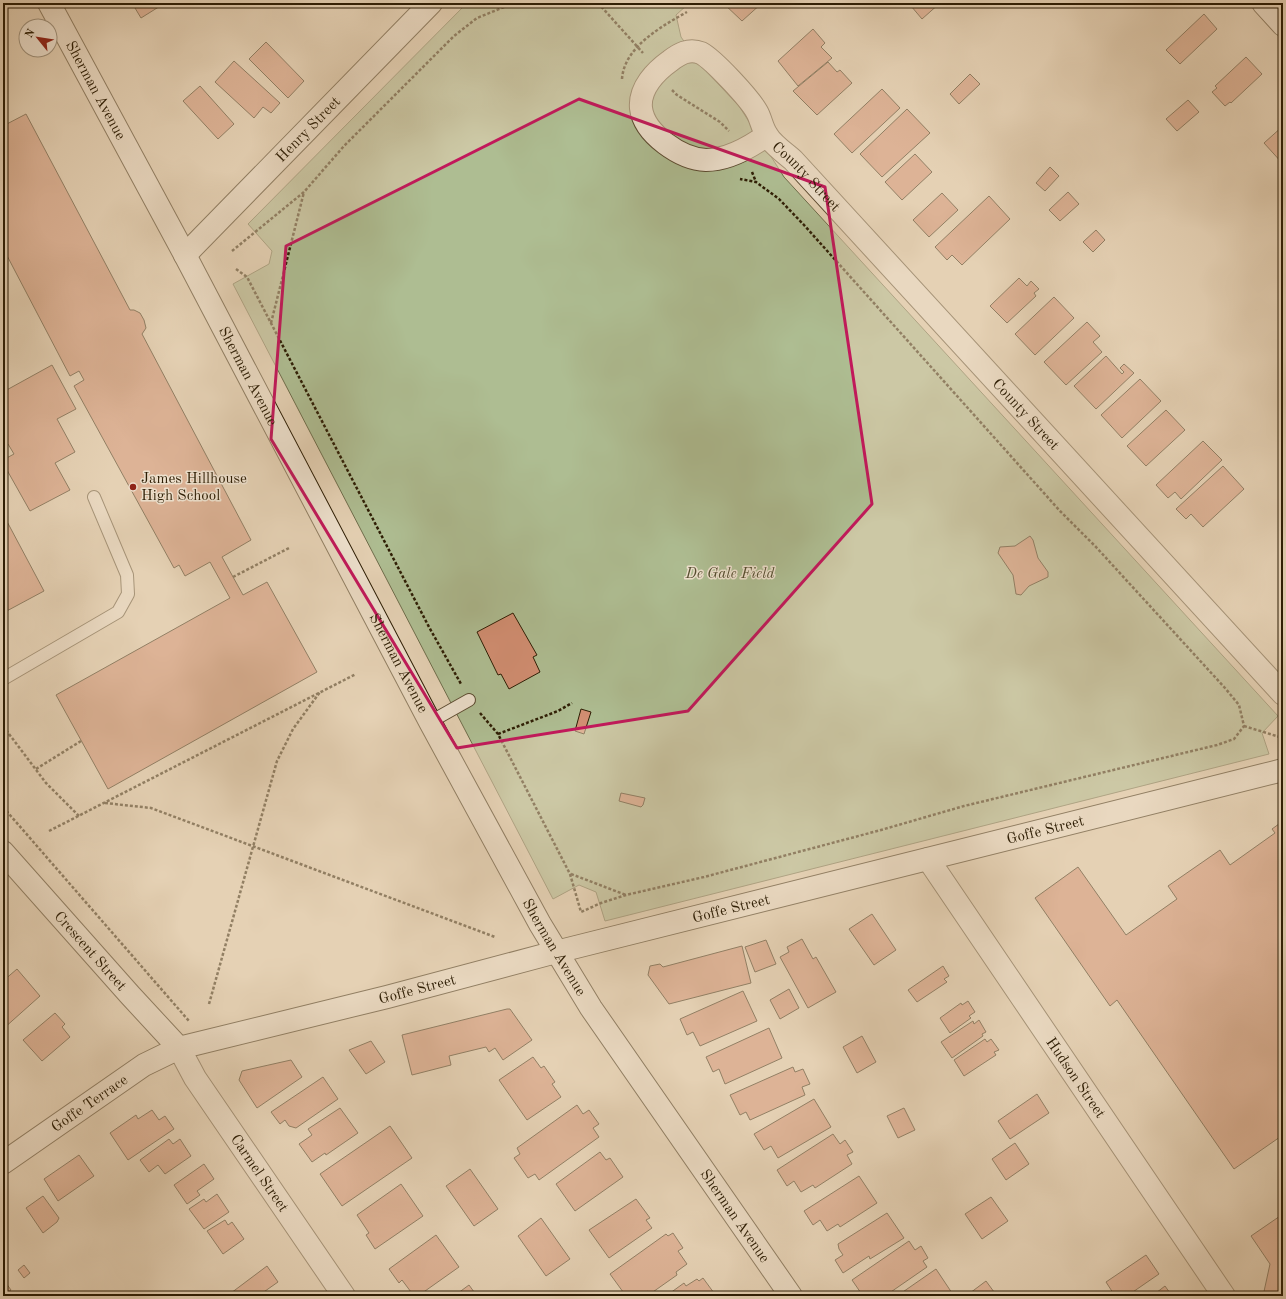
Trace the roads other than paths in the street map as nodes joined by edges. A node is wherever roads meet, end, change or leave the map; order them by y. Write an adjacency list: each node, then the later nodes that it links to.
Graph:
1 (49, 3): 6 (main road, Sherman Avenue)
2 (431, 3): 6 (main road, Henry Street)
3 (1263, 3): 4 (main road)
4 (1283, 25)
5 (767, 135): 5 (main road, County Street); 9 (main road, County Street)
6 (185, 255): 11 (main road, Sherman Avenue)
7 (94, 497): 8 (lane)
8 (3, 679)
9 (1283, 694)
10 (469, 700): 11 (lane)
11 (430, 722): 15 (main road, Sherman Avenue)
12 (1283, 770): 14 (main road, Goffe Street)
13 (3, 852): 16 (main road, Crescent Street)
14 (928, 859): 15 (main road, Goffe Street); 20 (main road, Hudson Street)
15 (556, 952): 16 (main road, Goffe Street); 19 (main road, Sherman Avenue)
16 (179, 1048): 17 (main road, Goffe Terrace); 18 (main road, Carmel Street)
17 (3, 1163)
18 (344, 1296)
19 (791, 1296)
20 (1224, 1296)

